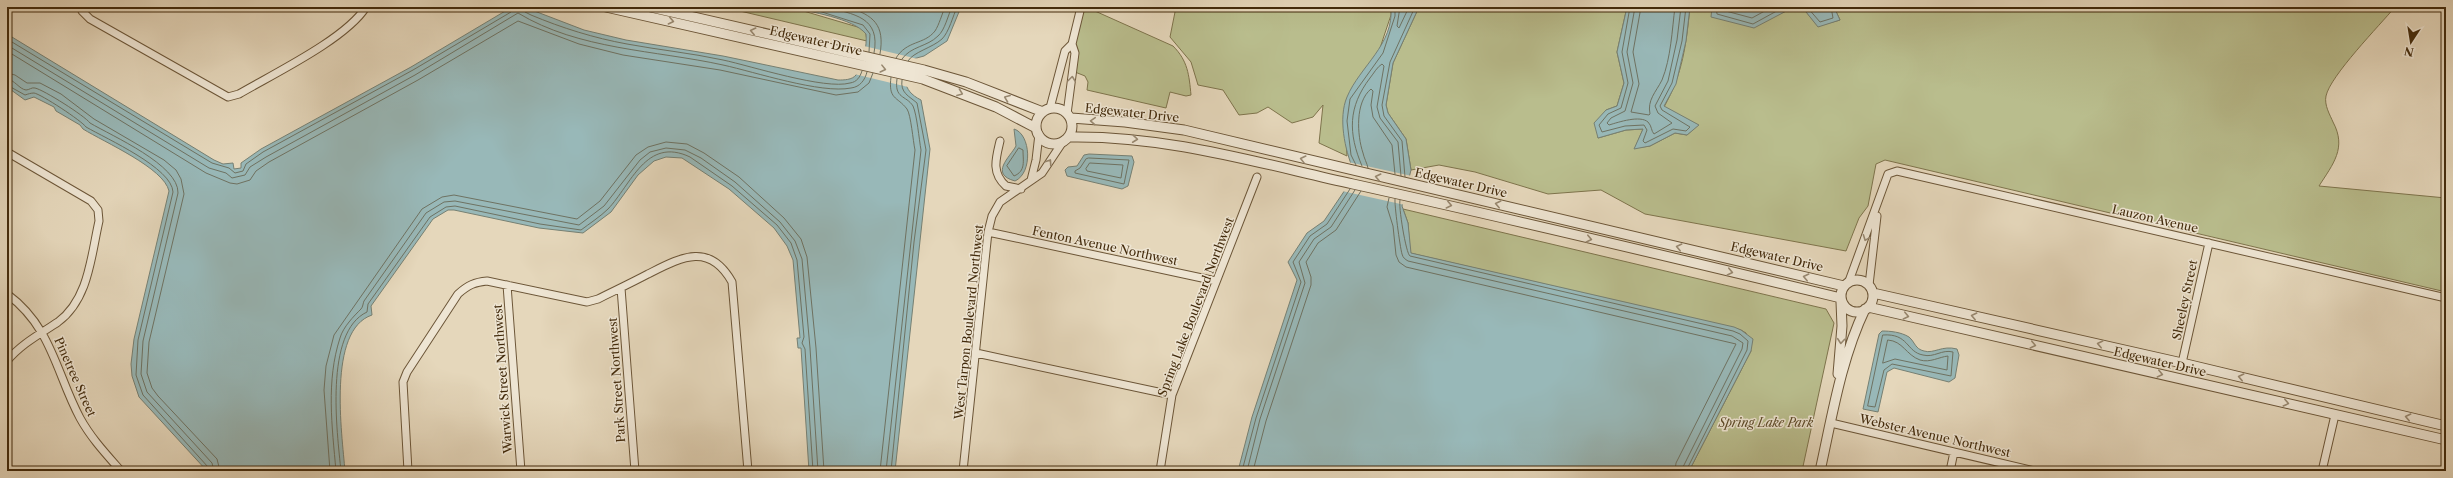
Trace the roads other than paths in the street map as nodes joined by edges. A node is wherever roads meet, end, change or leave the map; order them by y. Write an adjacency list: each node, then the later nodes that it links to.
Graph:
1 (81, 7): 2 (street)
2 (366, 7)
3 (606, 7): 7 (street, Edgewater Drive, one-way to 7)
4 (650, 7): 7 (street, Edgewater Drive, one-way to 4)
5 (1081, 7): 6 (street)
6 (1072, 44): 9 (street); 10 (street, one-way to 6)
7 (845, 56): 8 (street, Edgewater Drive)
8 (924, 75): 9 (street, Edgewater Drive, one-way to 8); 11 (street, Edgewater Drive, one-way to 11)
9 (1046, 110): 10 (street); 11 (street)
10 (1069, 116): 12 (street); 20 (street, Edgewater Drive, one-way to 10)
11 (1038, 131): 12 (street); 16 (street, West Tarpon Boulevard Northwest)
12 (1066, 139): 16 (street, West Tarpon Boulevard Northwest, one-way to 12); 19 (street, Edgewater Drive, one-way to 19)
13 (1000, 141): 17 (street)
14 (7, 152): 32 (street)
15 (1257, 177): 23 (street, Spring Lake Boulevard Northwest)
16 (1030, 180): 17 (street, West Tarpon Boulevard Northwest)
17 (1021, 189): 21 (street, West Tarpon Boulevard Northwest)
18 (1880, 202): 22 (street, Lauzon Avenue); 24 (street, Lauzon Avenue, one-way to 24); 27 (street, Lauzon Avenue)
19 (1501, 218): 20 (street); 30 (street, Edgewater Drive, one-way to 30)
20 (1598, 227): 24 (street, Edgewater Drive, one-way to 20)
21 (988, 232): 23 (street, Fenton Avenue Northwest); 33 (street, West Tarpon Boulevard Northwest)
22 (2208, 243): 29 (street, Lauzon Avenue); 35 (street, Sheeley Street)
23 (1216, 281): 36 (street, Spring Lake Boulevard Northwest)
24 (1846, 283): 27 (street); 30 (street)
25 (507, 286): 26 (street); 44 (street); 45 (street, Warwick Street Northwest)
26 (621, 288): 46 (street, Park Street Northwest); 47 (street)
27 (1871, 289): 31 (street); 35 (street, Edgewater Drive, one-way to 27)
28 (7, 294): 32 (street, Pinetree Street)
29 (2446, 298)
30 (1841, 300): 31 (street); 37 (street, one-way to 37)
31 (1867, 308): 37 (street); 38 (street, Edgewater Drive, one-way to 38)
32 (42, 332): 34 (street); 43 (street, Pinetree Street)
33 (976, 352): 36 (street); 48 (street, West Tarpon Boulevard Northwest)
34 (7, 361)
35 (2182, 363): 40 (street, Edgewater Drive, one-way to 35)
36 (1172, 395): 49 (street, Spring Lake Boulevard Northwest)
37 (1837, 395): 39 (street)
38 (2334, 414): 41 (street, Edgewater Drive); 53 (street)
39 (1831, 423): 42 (street, Webster Avenue Northwest); 50 (street)
40 (2446, 426)
41 (2446, 440)
42 (1954, 452): 51 (street); 52 (street, Webster Avenue Northwest)
43 (121, 471)
44 (408, 471)
45 (522, 471)
46 (635, 471)
47 (748, 471)
48 (963, 471)
49 (1160, 471)
50 (1820, 471)
51 (1950, 471)
52 (2035, 471)
53 (2322, 471)

